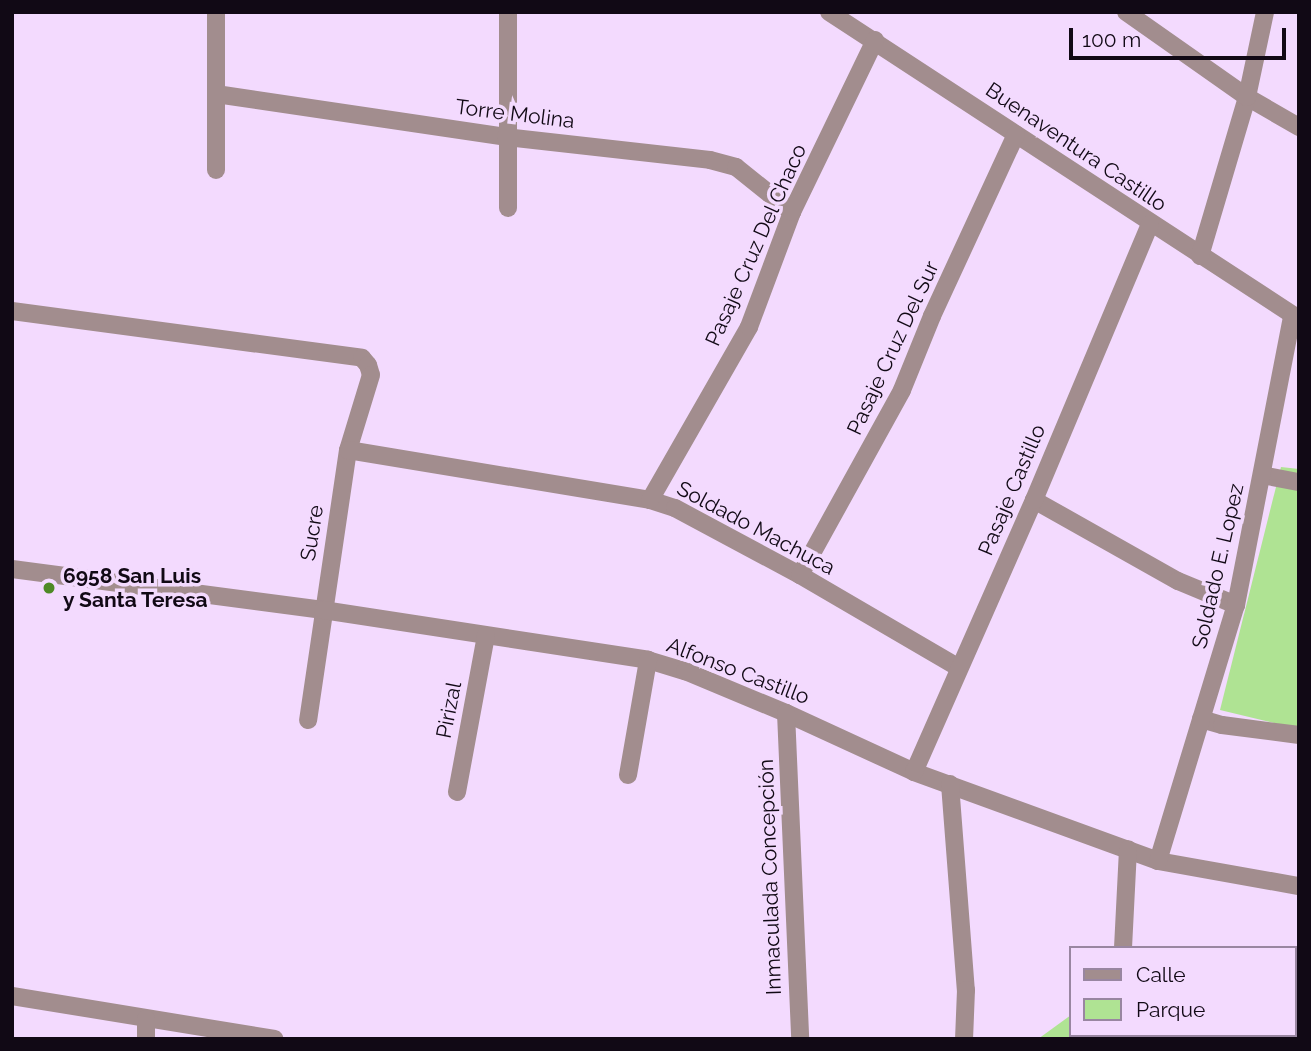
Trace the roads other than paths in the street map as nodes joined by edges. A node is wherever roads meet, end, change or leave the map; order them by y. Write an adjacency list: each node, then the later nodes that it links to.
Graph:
1 (216, 12): 7 (street)
2 (508, 12): 11 (street)
3 (829, 12): 6 (street, Buenaventura Castillo)
4 (1126, 12): 8 (street)
5 (1265, 12): 8 (street)
6 (875, 40): 10 (street, Buenaventura Castillo); 14 (street, Pasaje Cruz Del Chaco)
7 (216, 94): 11 (street, Torre Molina); 12 (street)
8 (1247, 97): 9 (street); 16 (street)
9 (1299, 127)
10 (1016, 134): 15 (street, Buenaventura Castillo); 25 (street, Pasaje Cruz Del Sur)
11 (506, 137): 13 (street); 14 (street, Torre Molina)
12 (215, 170)
13 (508, 208)
14 (792, 212): 22 (street, Pasaje Cruz Del Chaco)
15 (1150, 224): 16 (street, Buenaventura Castillo); 23 (street, Pasaje Castillo)
16 (1200, 256): 18 (street, Buenaventura Castillo)
17 (12, 312): 19 (street, Sucre)
18 (1296, 317): 20 (street, Soldado E. Lopez)
19 (348, 450): 22 (street, Soldado Machuca); 27 (street, Sucre)
20 (1262, 475): 21 (street); 26 (street, Soldado E. Lopez)
21 (1299, 482)
22 (650, 500): 25 (street, Soldado Machuca)
23 (1034, 500): 26 (street); 30 (street, Pasaje Castillo)
24 (12, 569): 27 (street, Alfonso Castillo)
25 (800, 575): 30 (street, Soldado Machuca)
26 (1236, 605): 32 (street, Soldado E. Lopez)
27 (323, 610): 28 (street, Alfonso Castillo); 33 (street, Sucre)
28 (486, 636): 29 (street, Alfonso Castillo); 38 (street, Pirizal)
29 (648, 660): 31 (street, Alfonso Castillo); 36 (street)
30 (959, 668): 35 (street, Pasaje Castillo)
31 (786, 712): 35 (street, Alfonso Castillo); 47 (street, Inmaculada Concepción)
32 (1201, 719): 34 (street); 40 (street, Soldado E. Lopez)
33 (308, 720)
34 (1299, 735)
35 (914, 772): 37 (street, Alfonso Castillo)
36 (628, 775)
37 (950, 784): 39 (street, Alfonso Castillo); 48 (street)
38 (457, 792)
39 (1128, 849): 40 (street, Alfonso Castillo); 42 (street)
40 (1158, 861): 41 (street, Alfonso Castillo)
41 (1299, 886)
42 (1123, 946)
43 (12, 996): 44 (street)
44 (146, 1019): 45 (street); 46 (street)
45 (146, 1039)
46 (274, 1039)
47 (800, 1039)
48 (964, 1039)

